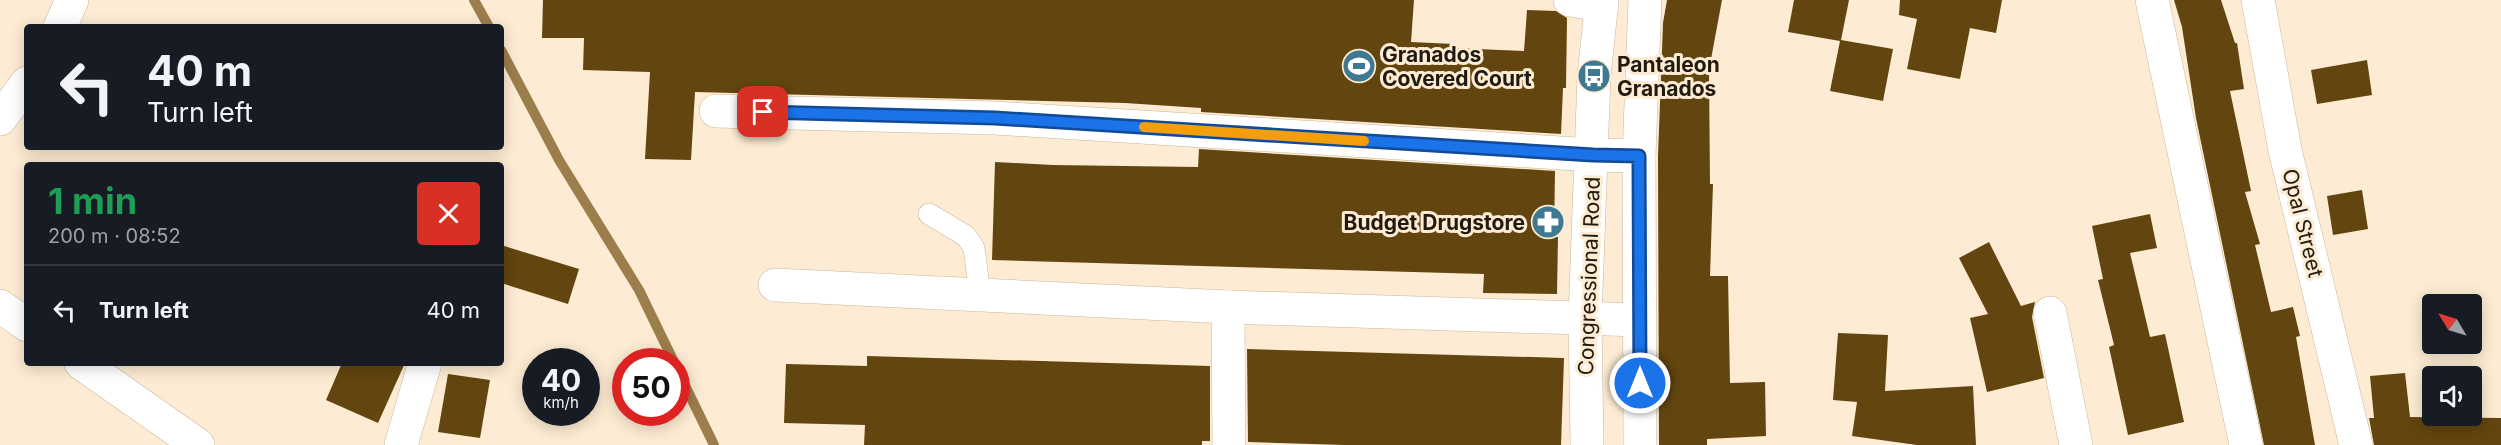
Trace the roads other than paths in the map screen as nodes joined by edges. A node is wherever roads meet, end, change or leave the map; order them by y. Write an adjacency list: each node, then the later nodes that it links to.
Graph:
1 (72, 0): 7 (street)
2 (1570, 0): 6 (street)
3 (1645, 0): 12 (street)
4 (2152, 0): 30 (street)
5 (2258, 0): 31 (street, Opal Street)
6 (1602, 2): 11 (street, Congressional Road)
7 (61, 24)
8 (24, 87): 10 (street)
9 (716, 111): 11 (street)
10 (0, 118)
11 (1593, 155): 12 (street); 19 (street, Congressional Road)
12 (1639, 156): 20 (street)
13 (929, 214): 15 (lane)
14 (775, 285): 15 (street)
15 (980, 294): 17 (street)
16 (0, 306): 21 (street)
17 (1228, 307): 19 (street); 26 (street)
18 (2050, 313): 29 (street)
19 (1585, 318): 20 (street); 27 (street, Congressional Road)
20 (1639, 320): 28 (street)
21 (24, 323)
22 (85, 366): 24 (street)
23 (424, 366): 25 (street)
24 (198, 445)
25 (401, 445)
26 (1229, 445)
27 (1587, 445)
28 (1640, 445)
29 (2076, 445)
30 (2246, 445)
31 (2356, 445)

